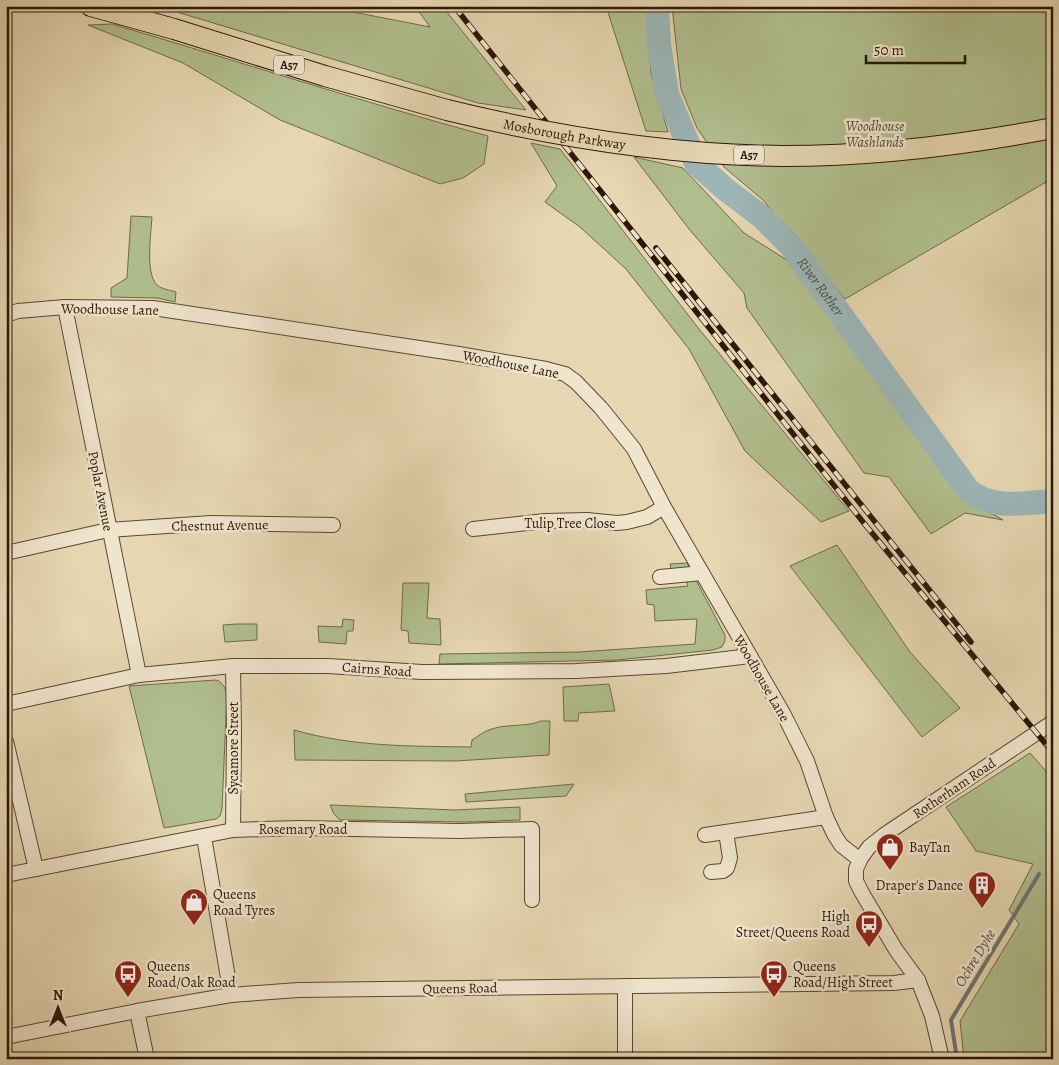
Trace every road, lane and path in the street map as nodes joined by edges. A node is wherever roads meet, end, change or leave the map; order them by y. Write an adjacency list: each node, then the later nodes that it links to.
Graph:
1 (91, 6): 2 (highway, Mosborough Parkway / A57, bridge)
2 (1053, 128)
3 (65, 307): 4 (street, Woodhouse Lane); 5 (street, Woodhouse Lane); 8 (street, Poplar Avenue)
4 (6, 315)
5 (664, 507): 7 (street, Tulip Tree Close); 10 (street, Woodhouse Lane)
6 (333, 525): 8 (street, Chestnut Avenue)
7 (473, 529)
8 (108, 530): 9 (street, Chestnut Avenue); 14 (street, Poplar Avenue)
9 (6, 553)
10 (702, 573): 11 (street); 12 (street, Woodhouse Lane)
11 (660, 577)
12 (750, 656): 13 (street, Cairns Road); 18 (street, Woodhouse Lane)
13 (232, 666): 14 (street, Cairns Road); 19 (street, Sycamore Street)
14 (139, 675): 15 (street, Cairns Road)
15 (6, 704)
16 (1053, 722): 23 (street, Rotherham Road)
17 (6, 741): 24 (street)
18 (826, 817): 20 (street); 23 (street, Woodhouse Lane)
19 (233, 830): 22 (street, Rosemary Road); 27 (street, Rosemary Road)
20 (726, 832): 21 (street); 25 (street)
21 (705, 835)
22 (204, 837): 24 (street, Rosemary Road); 30 (street)
23 (860, 860): 28 (street)
24 (36, 869): 26 (street, Rosemary Road)
25 (712, 872)
26 (6, 875)
27 (532, 900)
28 (918, 980): 29 (street, Queens Road); 35 (street)
29 (625, 986): 30 (street, Queens Road); 34 (street)
30 (231, 995): 31 (street, Queens Road)
31 (137, 1011): 32 (street, Queens Road); 33 (street)
32 (6, 1037)
33 (147, 1059)
34 (625, 1059)
35 (942, 1059)

